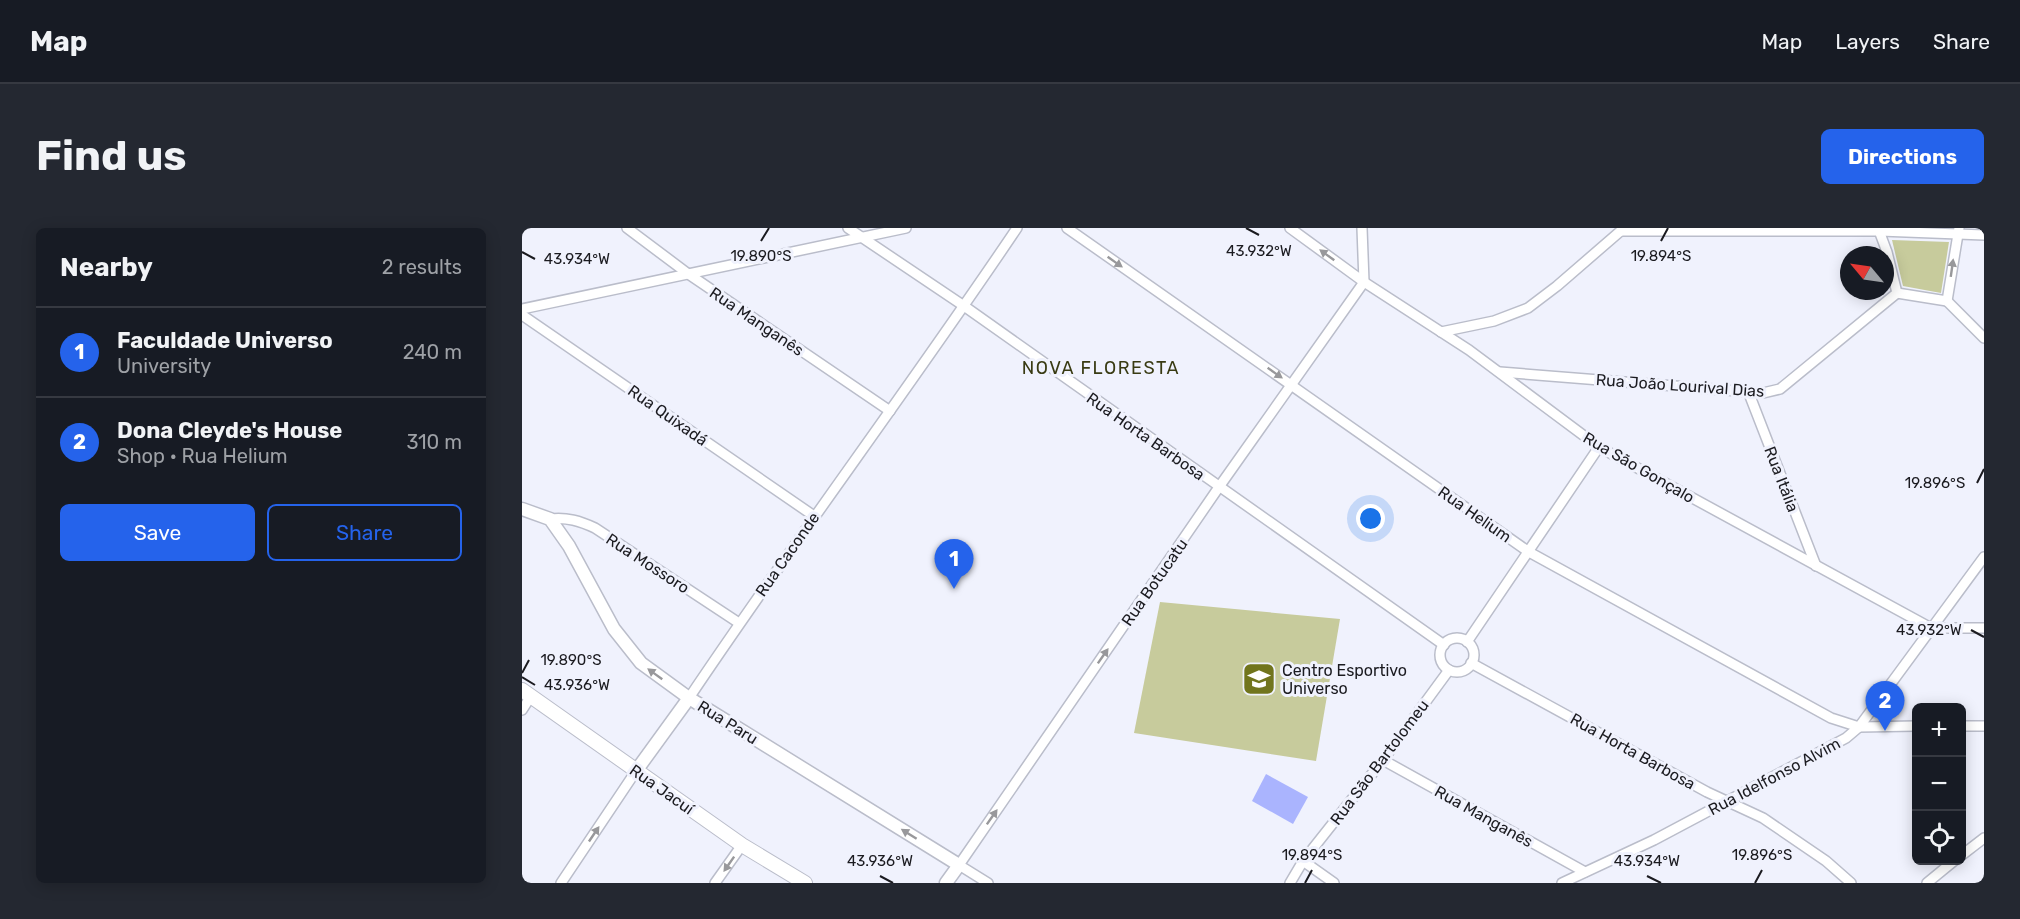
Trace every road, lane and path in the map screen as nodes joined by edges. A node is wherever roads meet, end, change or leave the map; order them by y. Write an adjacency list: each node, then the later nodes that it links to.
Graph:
1 (627, 228): 13 (street, Rua Manganês)
2 (848, 228): 12 (street, Rua Horta Barbosa)
3 (906, 228): 12 (street)
4 (1017, 228): 17 (street, Rua Caconde)
5 (1067, 228): 23 (street, Rua Helium, one-way to 23)
6 (1290, 228): 14 (street, Rua São Gonçalo, one-way to 6)
7 (1362, 228): 14 (street)
8 (1623, 229): 9 (street); 20 (street)
9 (1879, 230): 10 (street); 15 (street)
10 (1958, 231): 11 (street); 16 (street, one-way to 10)
11 (1984, 235)
12 (860, 237): 13 (street); 17 (street, Rua Horta Barbosa)
13 (687, 273): 18 (street); 25 (street, Rua Manganês)
14 (1364, 282): 20 (street, Rua São Gonçalo); 23 (street, Rua Botucatu)
15 (1897, 292): 16 (street); 24 (street, Rua João Lourival Dias)
16 (1947, 301): 21 (street)
17 (964, 306): 25 (street, Rua Caconde); 27 (street, Rua Horta Barbosa)
18 (522, 309)
19 (522, 315): 29 (street, Rua Quixadá)
20 (1441, 332): 22 (street, Rua São Gonçalo)
21 (1984, 338)
22 (1500, 372): 24 (street, Rua João Lourival Dias); 26 (street, Rua São Gonçalo)
23 (1292, 385): 27 (street, Rua Botucatu); 31 (street, Rua Helium)
24 (1748, 391): 33 (street, Rua Itália)
25 (890, 411): 29 (street, Rua Caconde)
26 (1599, 447): 31 (street); 33 (street, Rua São Gonçalo)
27 (1219, 487): 38 (street, Rua Horta Barbosa); 55 (street, Rua Botucatu, one-way to 27)
28 (522, 509): 30 (street)
29 (814, 516): 34 (street, Rua Caconde)
30 (550, 519): 34 (street, Rua Mossoro); 42 (street, Rua Paru, one-way to 30)
31 (1528, 552): 37 (street); 47 (street, Rua Helium)
32 (1984, 557): 35 (street, Rua Idelfonso Alvim)
33 (1816, 566): 35 (street, Rua São Gonçalo)
34 (739, 623): 42 (street, Rua Caconde)
35 (1931, 628): 36 (street, Rua São Gonçalo); 47 (street, Rua Idelfonso Alvim)
36 (1984, 628)
37 (1467, 642): 38 (street); 39 (street)
38 (1444, 645): 40 (street)
39 (1471, 663): 40 (street); 50 (street, Rua Horta Barbosa)
40 (1449, 670): 48 (street, Rua São Bartolomeu)
41 (527, 693): 43 (street); 49 (main road, Rua Jacuí)
42 (689, 698): 49 (street, Rua Caconde); 55 (street, Rua Paru, one-way to 42)
43 (522, 710)
44 (1912, 726): 47 (street, Rua Helium)
45 (1966, 726): 46 (street)
46 (1984, 726)
47 (1858, 727): 50 (street, Rua Idelfonso Alvim)
48 (1383, 760): 54 (street, Rua São Bartolomeu); 57 (street, Rua Manganês)
49 (636, 771): 52 (main road, Rua Jacuí); 59 (street, Rua Caconde, one-way to 49)
50 (1728, 801): 57 (street, Rua Idelfonso Alvim); 66 (street, Rua Horta Barbosa)
51 (1984, 838): 53 (street)
52 (742, 844): 58 (main road, Rua Jacuí); 60 (street, one-way to 60)
53 (1966, 852)
54 (1303, 861): 63 (street, Rua São Bartolomeu); 64 (street)
55 (959, 865): 61 (street, Rua Botucatu); 62 (street, Rua Paru)
56 (1950, 865): 67 (street)
57 (1585, 872): 65 (street, Rua Idelfonso Alvim)
58 (801, 882)
59 (561, 883)
60 (715, 883)
61 (946, 883)
62 (988, 883)
63 (1290, 883)
64 (1334, 883)
65 (1562, 883)
66 (1851, 883)
67 (1927, 883)

